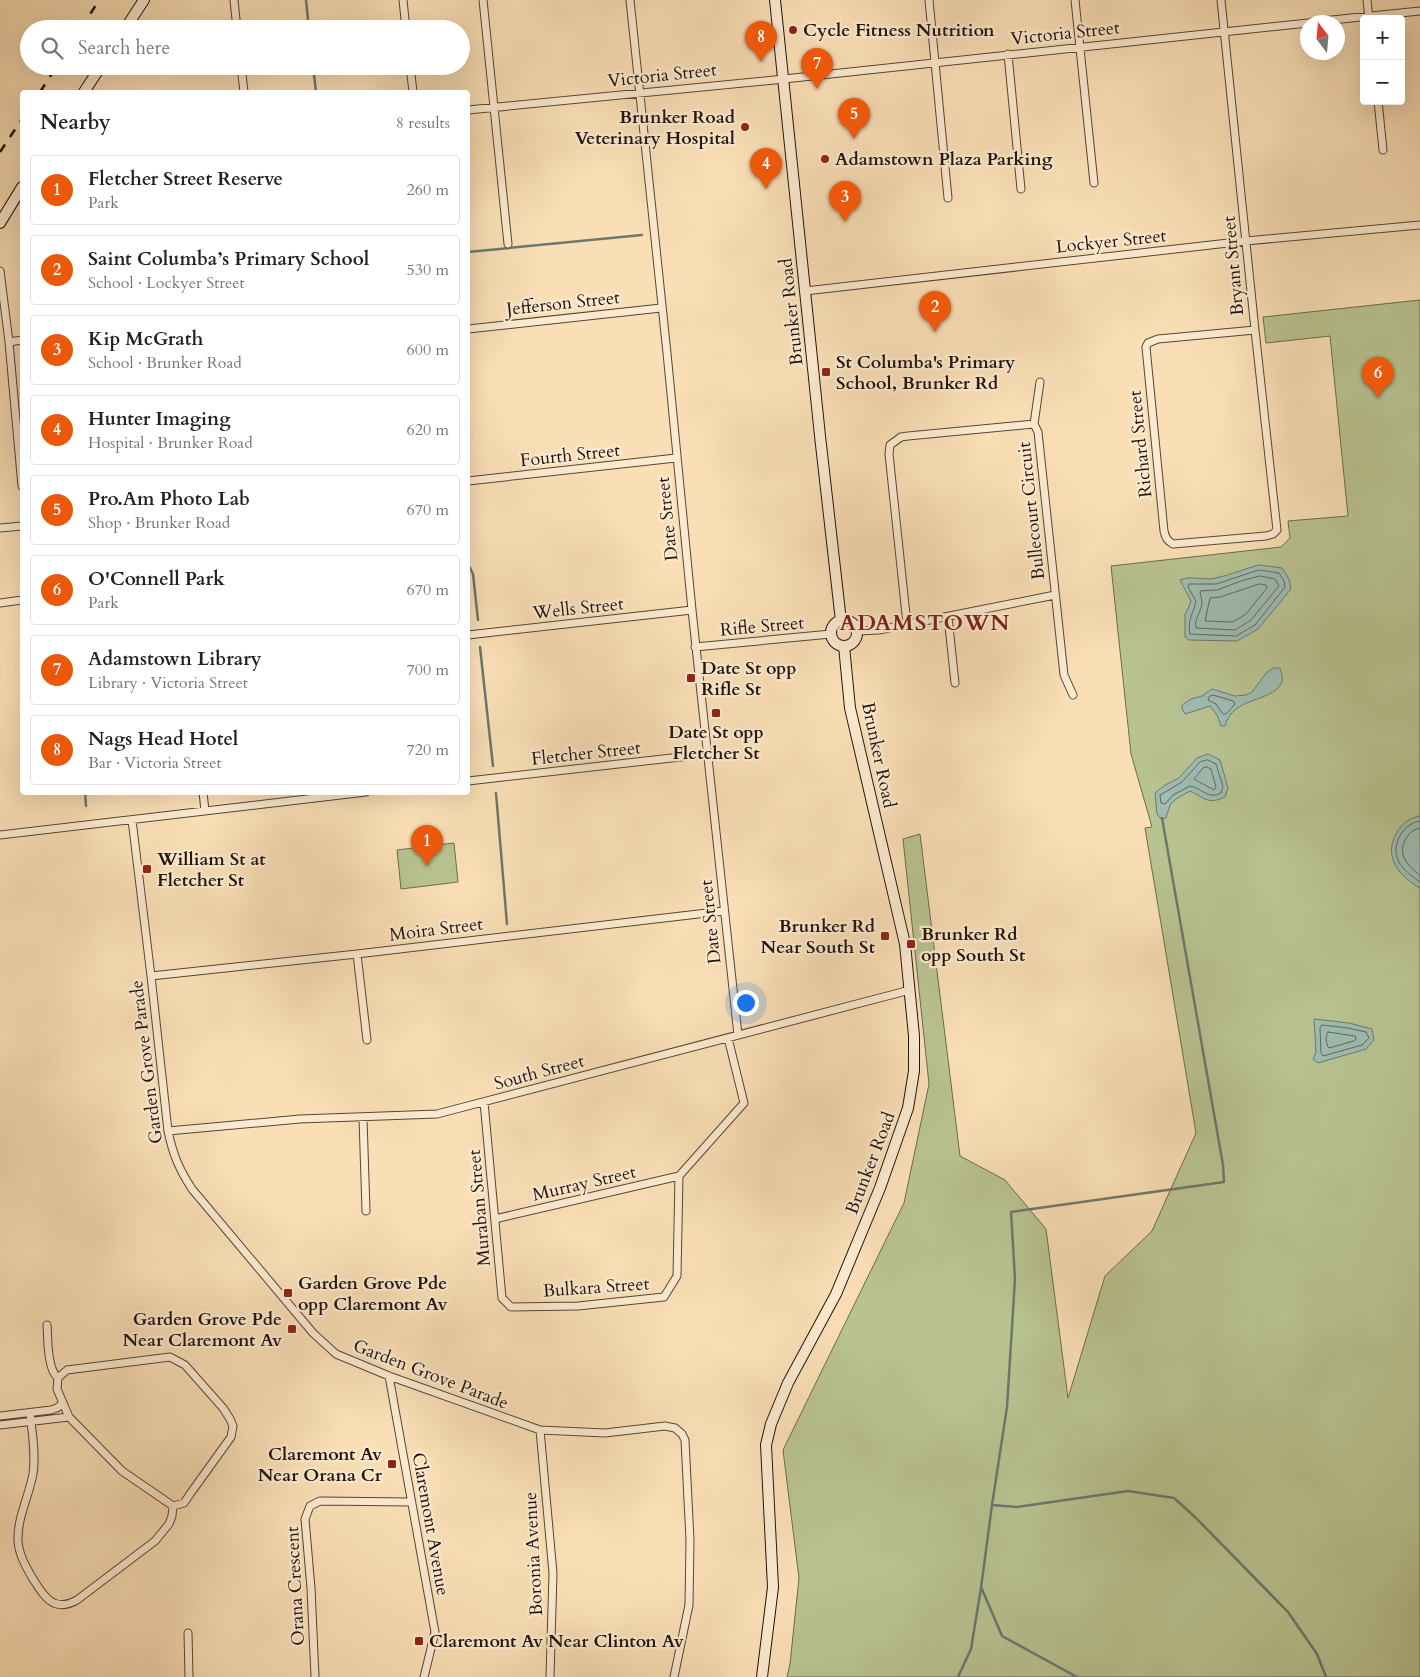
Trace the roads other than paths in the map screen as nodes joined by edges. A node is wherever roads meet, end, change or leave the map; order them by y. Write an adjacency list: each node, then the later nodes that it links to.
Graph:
1 (144, 0): 15 (main road)
2 (234, 0): 16 (street)
3 (403, 0): 17 (street)
4 (483, 0): 33 (street)
5 (630, 0): 31 (street, Date Street)
6 (775, 0): 27 (main road, Brunker Road)
7 (929, 0): 23 (street)
8 (1075, 0): 21 (street)
9 (1221, 0): 20 (street, Bryant Street)
10 (1367, 0): 12 (street)
11 (1420, 11): 13 (street)
12 (1369, 15)
13 (1391, 15)
14 (1360, 19): 18 (street)
15 (131, 20)
16 (236, 20)
17 (405, 20)
18 (1345, 20)
19 (1300, 24): 20 (street, Victoria Street)
20 (1225, 32): 21 (street, Victoria Street); 42 (street, Bryant Street)
21 (1080, 46): 22 (street, Victoria Street); 36 (street)
22 (1008, 54): 23 (street, Victoria Street); 37 (street)
23 (935, 62): 27 (street, Victoria Street); 39 (street)
24 (95, 75): 28 (main road)
25 (242, 75): 29 (street)
26 (411, 75): 30 (street)
27 (784, 78): 31 (street, Victoria Street); 45 (main road, Brunker Road)
28 (85, 90)
29 (244, 90)
30 (413, 90)
31 (639, 92): 33 (street, Victoria Street); 46 (street, Date Street)
32 (1378, 105): 35 (street)
33 (494, 107): 34 (street, Victoria Street); 43 (street)
34 (470, 110)
35 (1383, 150)
36 (1094, 183)
37 (1021, 189)
38 (20, 190): 40 (main road)
39 (948, 198)
40 (0, 224)
41 (1420, 225): 42 (street, Lockyer Street)
42 (1246, 241): 45 (street, Lockyer Street); 48 (street, Bryant Street)
43 (508, 244)
44 (0, 271): 50 (street)
45 (805, 291): 64 (main road, Brunker Road)
46 (661, 308): 47 (street, Jefferson Street); 53 (street, Date Street)
47 (470, 329)
48 (1255, 330): 58 (street, Richard Street); 58 (street, Bryant Street)
49 (20, 340): 50 (street)
50 (9, 342): 54 (street)
51 (1040, 382): 52 (street, Bullecourt Circuit)
52 (1034, 424): 59 (street, Bullecourt Circuit); 65 (street, Bullecourt Circuit)
53 (676, 458): 55 (street, Fourth Street); 62 (street, Date Street)
54 (20, 464)
55 (470, 481)
56 (20, 526): 57 (street)
57 (0, 528)
58 (1169, 542)
59 (1054, 596): 63 (street, Bullecourt Circuit); 72 (street)
60 (20, 600): 61 (street)
61 (0, 603)
62 (692, 610): 68 (street, Wells Street); 70 (street, Date Street)
63 (948, 616): 65 (street, Bullecourt Circuit); 71 (street)
64 (841, 621): 66 (main road); 67 (main road)
65 (907, 624): 66 (street, Bullecourt Circuit)
66 (857, 631): 69 (main road)
67 (832, 634): 69 (main road); 70 (street, Rifle Street)
68 (470, 635)
69 (844, 646): 83 (main road, Brunker Road)
70 (695, 647): 73 (street, Date Street)
71 (956, 683)
72 (1073, 695)
73 (707, 754): 74 (street, Fletcher Street); 80 (street, Date Street)
74 (470, 781)
75 (203, 795): 77 (street)
76 (314, 795): 77 (street)
77 (205, 811): 78 (street)
78 (132, 820): 79 (street); 82 (street, Garden Grove Parade)
79 (0, 835)
80 (724, 911): 81 (street, Moira Street); 84 (street, Date Street)
81 (357, 954): 82 (street, Moira Street); 86 (street)
82 (151, 976): 89 (street, Garden Grove Parade)
83 (910, 990): 84 (street, South Street); 112 (main road, Brunker Road)
84 (738, 1035): 85 (street, South Street)
85 (728, 1038): 87 (street, South Street); 90 (street)
86 (367, 1040)
87 (484, 1102): 88 (street, South Street); 92 (street, Muraban Street)
88 (363, 1118): 89 (street, South Street); 91 (street)
89 (168, 1132): 95 (street, Garden Grove Parade)
90 (679, 1176): 92 (street, Murray Street); 93 (street, Bulkara Street)
91 (366, 1211)
92 (495, 1218): 93 (street, Muraban Street)
93 (511, 1308)
94 (47, 1324): 96 (street)
95 (389, 1376): 103 (street, Garden Grove Parade); 104 (street, Claremont Avenue)
96 (58, 1378): 97 (street); 105 (street)
97 (63, 1402): 98 (street); 100 (street)
98 (30, 1413): 99 (street); 101 (street)
99 (0, 1416)
100 (69, 1417): 101 (street); 105 (street)
101 (31, 1422): 102 (street); 105 (street)
102 (0, 1425)
103 (540, 1430): 110 (street, Boronia Avenue); 111 (street, Garden Grove Parade)
104 (411, 1502): 108 (street, Orana Crescent); 109 (street, Claremont Avenue)
105 (173, 1506)
106 (188, 1633): 107 (street)
107 (189, 1677)
108 (315, 1677)
109 (424, 1677)
110 (550, 1677)
111 (674, 1677)
112 (762, 1677)

